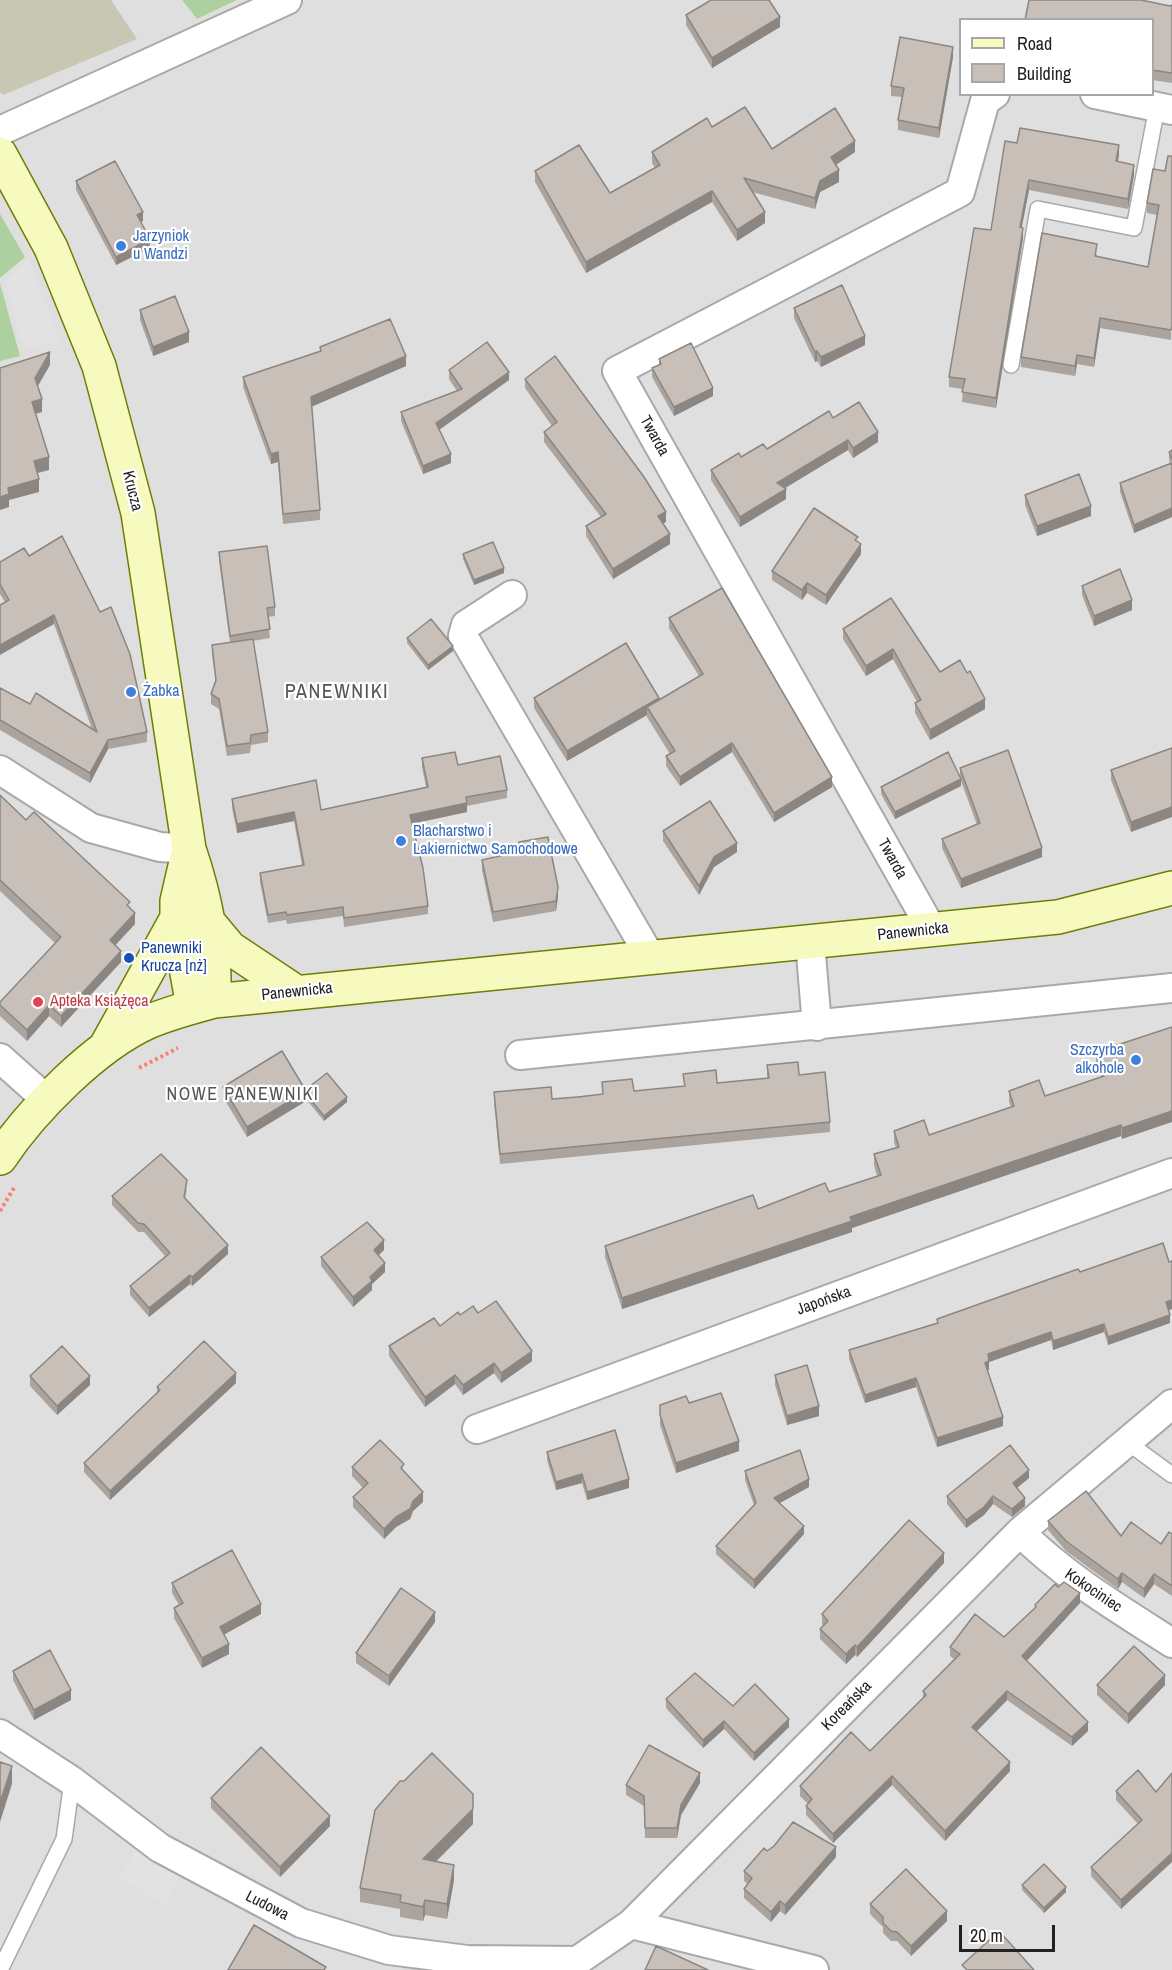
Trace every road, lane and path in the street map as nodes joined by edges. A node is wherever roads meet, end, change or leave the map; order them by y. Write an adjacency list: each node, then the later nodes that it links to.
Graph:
1 (287, 0): 5 (street)
2 (992, 96): 14 (street, Twarda)
3 (1104, 96): 4 (street)
4 (1165, 109): 7 (lane)
5 (0, 131)
6 (0, 154): 10 (street, Krucza)
7 (1011, 365)
8 (512, 595): 16 (street)
9 (0, 770): 10 (street)
10 (189, 849): 12 (street, Krucza); 13 (street, Krucza)
11 (1169, 897): 14 (street, Panewnicka)
12 (177, 918): 19 (street, Krucza); 22 (street)
13 (210, 924): 18 (street); 19 (street, Krucza)
14 (932, 930): 15 (street, Panewnicka)
15 (810, 942): 16 (street, Panewnicka); 20 (street)
16 (651, 958): 18 (street, Panewnicka)
17 (1172, 988): 20 (street)
18 (296, 992): 19 (street, Panewnicka)
19 (203, 1004): 22 (street, Panewnicka)
20 (817, 1026): 23 (street)
21 (188, 1043): 25 (path)
22 (105, 1050): 26 (street, Panewnicka)
23 (520, 1055)
24 (0, 1058): 26 (street)
25 (133, 1071)
26 (47, 1100): 27 (street, Panewnicka)
27 (8, 1171): 29 (path)
28 (1172, 1173): 31 (street, Japońska)
29 (0, 1211)
30 (1172, 1404): 32 (street, Koreańska)
31 (477, 1429)
32 (1127, 1442): 33 (lane); 34 (street, Koreańska)
33 (1172, 1475)
34 (1020, 1532): 35 (street, Kokociniec); 38 (street, Koreańska)
35 (1172, 1643)
36 (0, 1734): 37 (street, Ludowa)
37 (72, 1781): 39 (street, Ludowa); 40 (lane)
38 (631, 1924): 39 (street, Koreańska); 41 (street)
39 (573, 1965)
40 (0, 1970)
41 (814, 1970)

